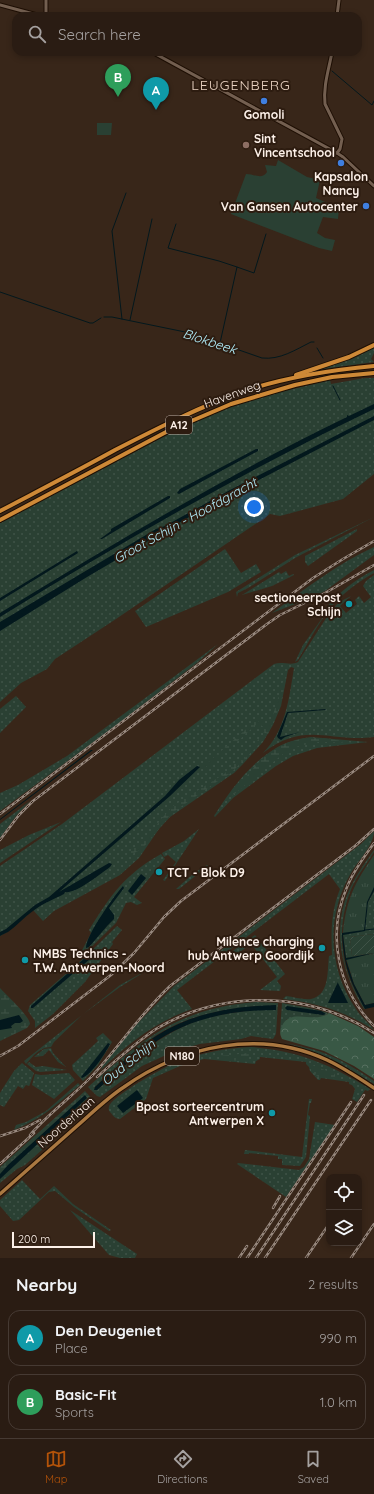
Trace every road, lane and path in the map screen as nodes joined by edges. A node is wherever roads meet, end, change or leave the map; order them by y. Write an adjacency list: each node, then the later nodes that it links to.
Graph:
1 (46, 0): 5 (main road)
2 (339, 0): 6 (main road)
3 (0, 5): 4 (main road)
4 (26, 12)
5 (46, 12)
6 (338, 12)
7 (159, 56): 9 (main road)
8 (331, 56): 9 (main road)
9 (337, 153): 10 (main road)
10 (374, 186)
11 (374, 345): 14 (highway)
12 (374, 366): 14 (highway, Havenweg / A12)
13 (374, 373): 16 (highway, Havenweg / A12)
14 (248, 390): 15 (highway, Havenweg / A12)
15 (0, 511)
16 (0, 520)
17 (374, 1088): 18 (main road, Noorderlaan / N180)
18 (0, 1194)

